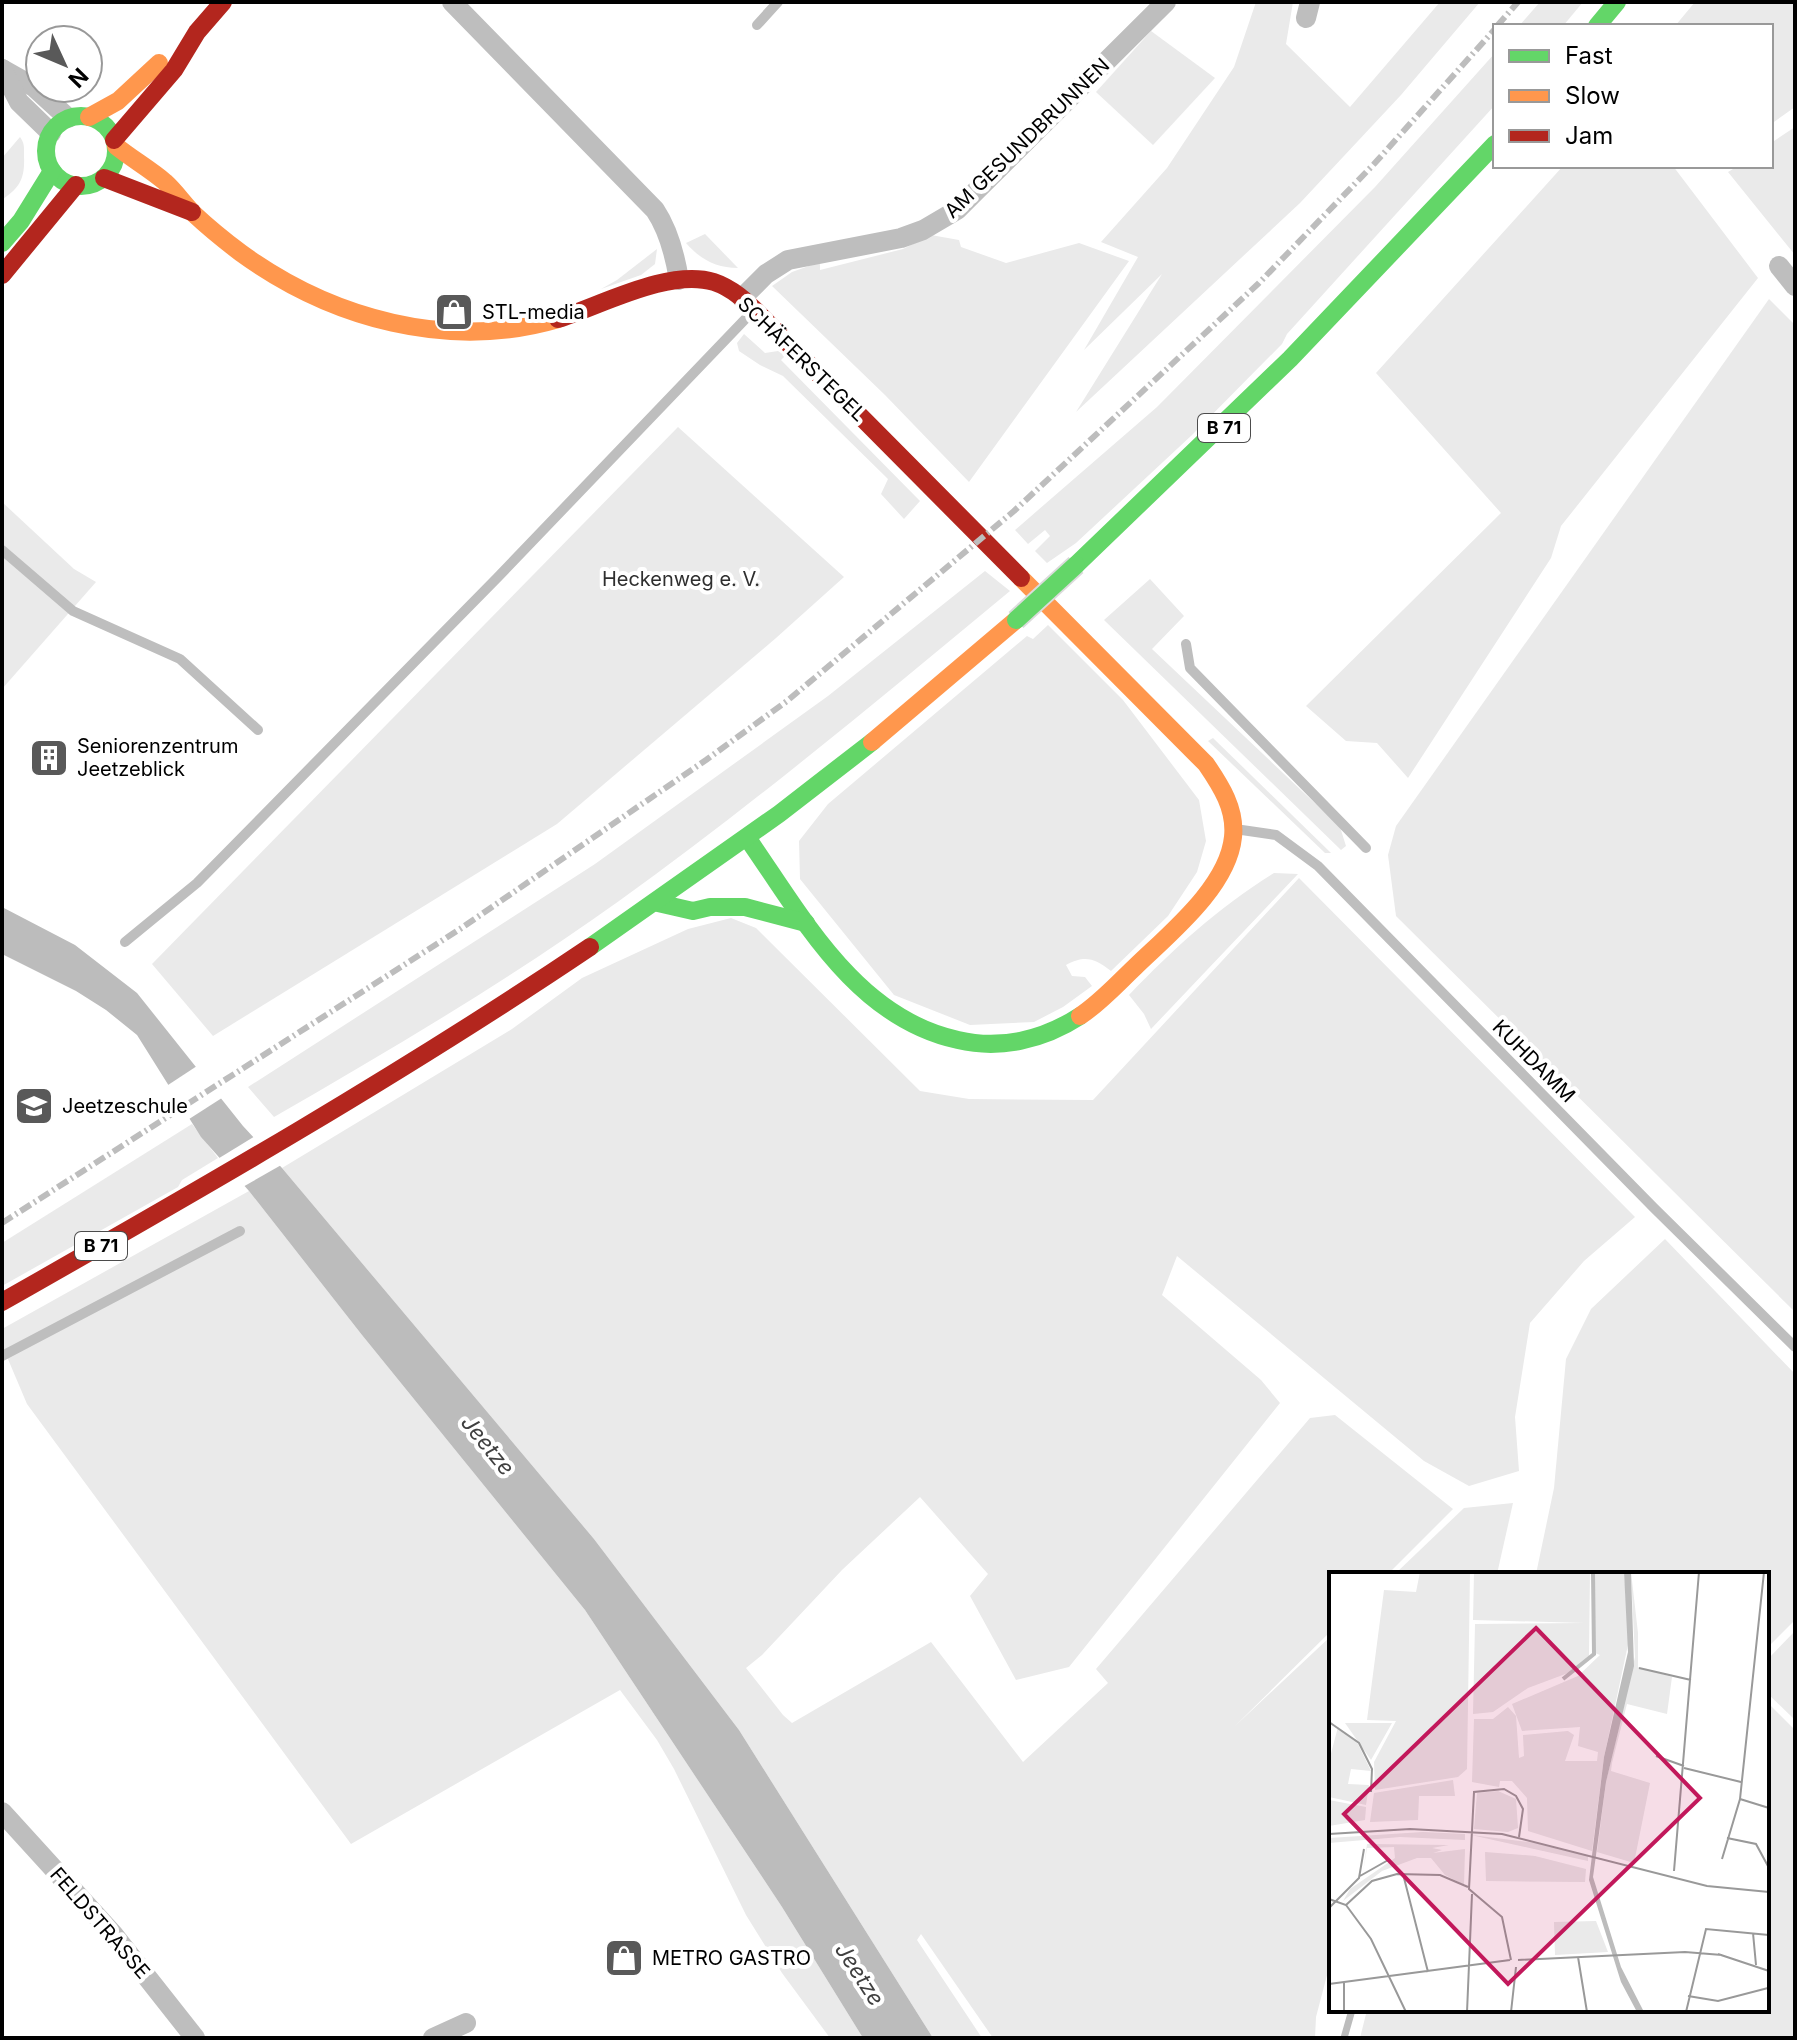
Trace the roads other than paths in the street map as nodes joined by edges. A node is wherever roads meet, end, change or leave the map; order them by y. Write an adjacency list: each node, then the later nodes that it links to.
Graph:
1 (223, 2): 8 (main road)
2 (452, 2): 24 (street)
3 (778, 2): 7 (lane)
4 (1617, 2): 6 (main road)
5 (1160, 4): 26 (street, AM GESUNDBRUNNEN)
6 (1599, 24)
7 (757, 25)
8 (197, 32): 10 (main road); 13 (main road)
9 (2, 69): 11 (street); 12 (street)
10 (89, 117): 11 (main road); 13 (main road)
11 (68, 118): 12 (main road)
12 (51, 133): 15 (main road)
13 (115, 143): 16 (main road); 19 (main road, SCHÄFERSTEGEL)
14 (1493, 146): 31 (main road, B 71, bridge)
15 (52, 171): 17 (main road); 18 (main road)
16 (104, 178): 17 (main road); 19 (main road, SCHÄFERSTEGEL)
17 (76, 185): 23 (main road)
18 (40, 190): 20 (lane); 21 (main road)
19 (192, 212): 24 (main road, SCHÄFERSTEGEL)
20 (4, 223)
21 (2, 243)
22 (1779, 266): 25 (street)
23 (2, 275)
24 (679, 280): 26 (main road, SCHÄFERSTEGEL)
25 (1795, 286)
26 (748, 304): 30 (main road, SCHÄFERSTEGEL); 35 (lane)
27 (2, 550): 29 (lane)
28 (1186, 644): 32 (lane)
29 (258, 730)
30 (1233, 829): 34 (main road); 38 (lane, KUHDAMM)
31 (748, 839): 33 (main road, B 71); 34 (main road)
32 (1366, 848)
33 (658, 903): 34 (main road); 37 (main road, B 71)
34 (806, 923)
35 (125, 942)
36 (240, 1231): 39 (lane)
37 (2, 1302)
38 (1795, 1347)
39 (2, 1356)
40 (2, 1812): 42 (street, FELDSTRASSE)
41 (466, 2023): 43 (street)
42 (195, 2038)
43 (433, 2038)

